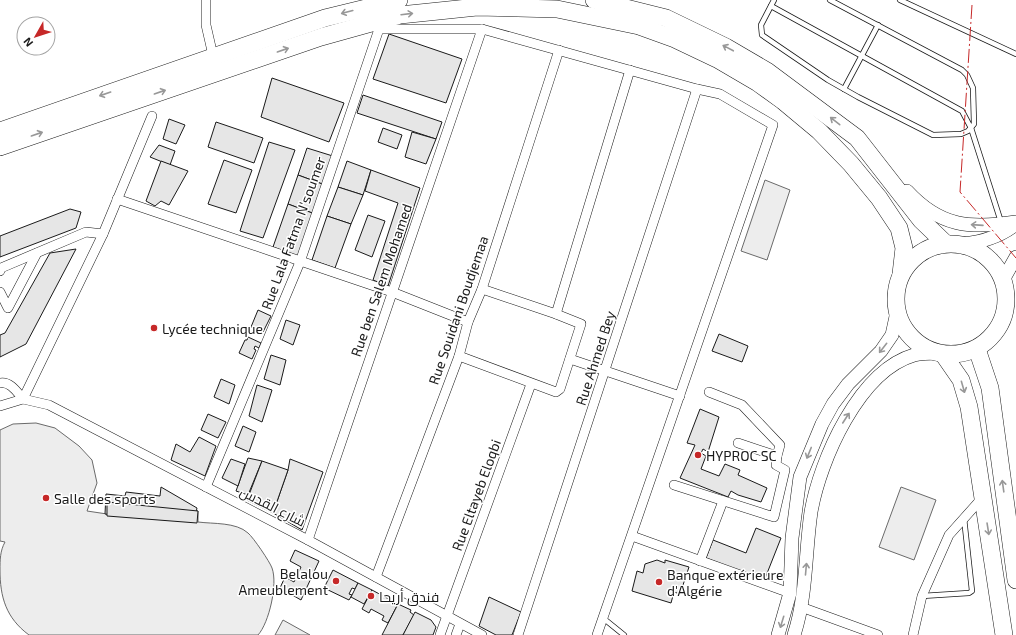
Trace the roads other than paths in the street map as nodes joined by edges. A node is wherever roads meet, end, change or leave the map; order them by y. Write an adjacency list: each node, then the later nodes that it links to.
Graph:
1 (206, 0): 13 (street)
2 (399, 0): 13 (highway, one-way to 13)
3 (594, 0): 20 (highway, one-way to 3)
4 (774, 0): 7 (lane)
5 (830, 0): 8 (lane)
6 (900, 0): 11 (lane)
7 (771, 6): 12 (lane); 16 (lane)
8 (878, 25): 12 (lane); 18 (lane)
9 (482, 29): 10 (street); 30 (street, Rue Lala Fatma N'soumer); 36 (street, Rue ben Salem Mohamed)
10 (559, 50): 14 (street); 34 (street, Rue Souidani Boudjemaa)
11 (1016, 54)
12 (862, 56): 16 (lane); 18 (lane)
13 (216, 64): 19 (highway, one-way to 19); 21 (highway, one-way to 13); 32 (highway, one-way to 32)
14 (630, 70): 15 (street); 38 (street)
15 (697, 89): 44 (street, Rue Ahmed Bey); 48 (street)
16 (844, 89): 18 (lane)
17 (152, 116): 22 (street)
18 (971, 128): 24 (lane)
19 (0, 130)
20 (857, 138): 24 (main road, one-way to 20); 26 (highway)
21 (0, 147)
22 (117, 199): 25 (street); 30 (street)
23 (1016, 223): 24 (main road); 27 (main road)
24 (1002, 224)
25 (103, 234): 28 (street); 49 (street)
26 (945, 243): 27 (highway); 32 (highway)
27 (963, 244): 33 (highway)
28 (37, 253): 31 (street); 35 (street)
29 (1016, 257): 33 (main road)
30 (300, 262): 36 (street); 54 (street, Rue Lala Fatma N'soumer)
31 (0, 271)
32 (901, 274): 37 (highway)
33 (1003, 280): 40 (highway)
34 (482, 289): 38 (street); 39 (street, Rue Souidani Boudjemaa)
35 (0, 292)
36 (392, 292): 39 (street); 61 (street, Rue ben Salem Mohamed)
37 (897, 312): 41 (highway); 60 (main road, one-way to 60)
38 (556, 314): 43 (street)
39 (468, 322): 42 (street, Rue Souidani Boudjemaa)
40 (976, 348): 41 (highway); 64 (highway, one-way to 40)
41 (940, 354): 55 (highway, one-way to 55); 59 (main road, one-way to 41)
42 (459, 356): 46 (street); 63 (street, Rue Souidani Boudjemaa)
43 (570, 359): 44 (street); 46 (street)
44 (605, 371): 48 (street); 74 (street, Rue Ahmed Bey)
45 (0, 383): 49 (street)
46 (531, 384): 68 (street, Rue Eltayeb Eloqbi)
47 (710, 392): 52 (street)
48 (680, 396): 58 (street)
49 (23, 399): 50 (street); 54 (street, شارع القدس)
50 (0, 406)
51 (738, 443): 52 (street)
52 (777, 456): 56 (street)
53 (674, 485): 56 (street)
54 (206, 487): 61 (street, شارع القدس)
55 (982, 496): 57 (street); 81 (highway, one-way to 81)
56 (723, 501): 62 (street)
57 (964, 518): 66 (street); 66 (lane)
58 (632, 536): 62 (street); 69 (street)
59 (809, 537): 60 (main road); 67 (main road, one-way to 59)
60 (792, 538): 65 (main road)
61 (308, 540): 63 (street, شارع القدس)
62 (700, 560): 65 (street)
63 (376, 577): 68 (street, شارع القدس)
64 (1016, 580)
65 (790, 593): 77 (main road, one-way to 77)
66 (922, 596): 80 (street)
67 (801, 607): 78 (main road); 79 (street)
68 (448, 617): 70 (street, شارع القدس); 71 (street, Rue Eltayeb Eloqbi)
69 (603, 618): 75 (street); 76 (lane)
70 (460, 624): 72 (street); 73 (street, شارع القدس)
71 (440, 635)
72 (456, 635)
73 (482, 635)
74 (518, 635)
75 (597, 635)
76 (624, 635)
77 (778, 635)
78 (794, 635)
79 (878, 635)
80 (913, 635)
81 (1004, 635)

